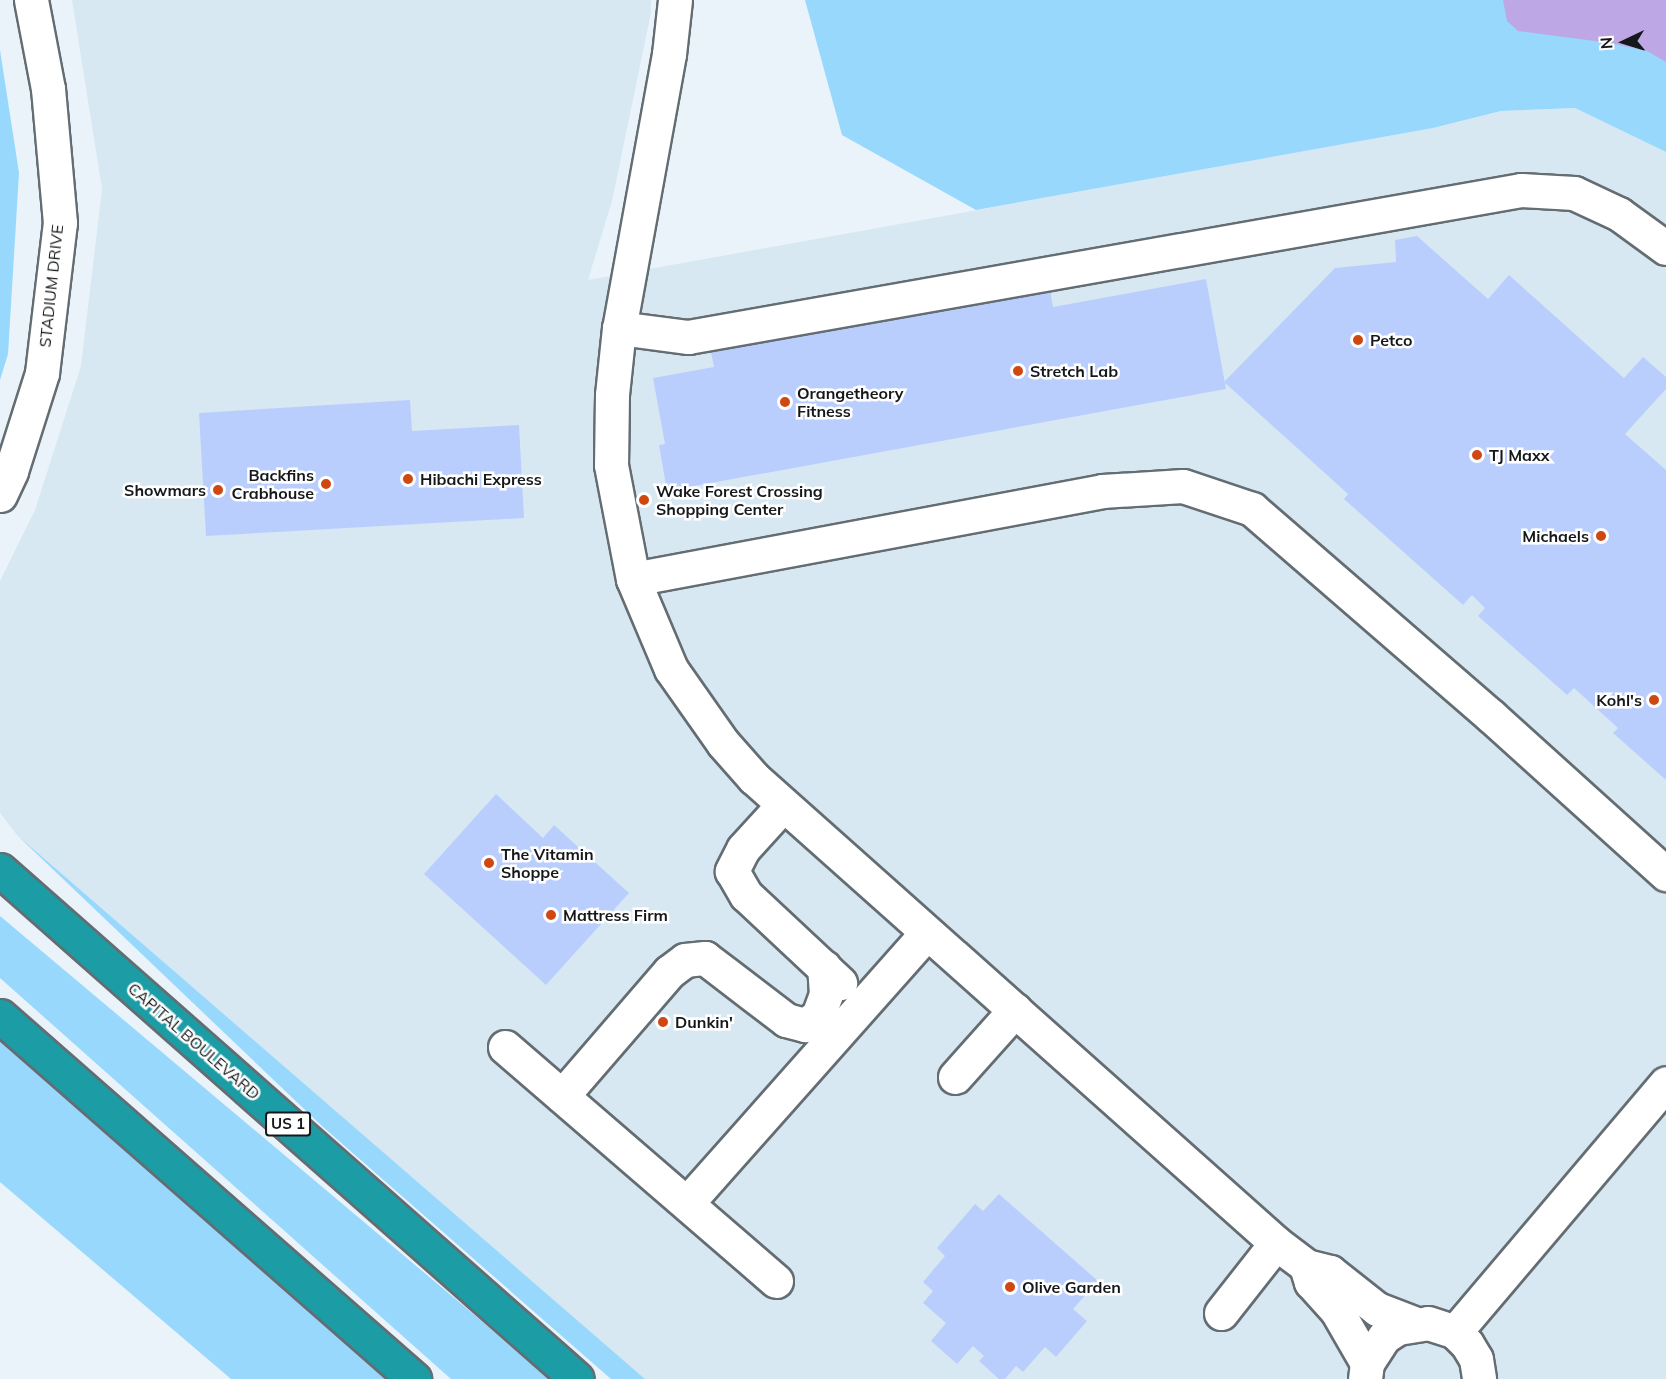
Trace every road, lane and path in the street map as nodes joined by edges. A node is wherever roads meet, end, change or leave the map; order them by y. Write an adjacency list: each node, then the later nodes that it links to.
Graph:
1 (31, 0): 5 (street, STADIUM DRIVE)
2 (675, 0): 4 (street)
3 (1666, 248): 4 (street)
4 (619, 328): 6 (street)
5 (0, 495)
6 (633, 579): 7 (street); 9 (street)
7 (783, 805): 10 (street); 11 (street)
8 (0, 870): 28 (highway, CAPITAL BOULEVARD / US 1)
9 (1666, 874)
10 (927, 933): 12 (street); 13 (street)
11 (824, 967): 12 (street); 18 (street)
12 (863, 1004): 19 (street)
13 (1015, 1010): 16 (street); 20 (street)
14 (0, 1016): 27 (highway)
15 (506, 1047): 18 (street)
16 (955, 1077)
17 (1666, 1083): 25 (street)
18 (562, 1096): 19 (street)
19 (687, 1203): 22 (street)
20 (1276, 1243): 21 (street); 23 (street)
21 (1306, 1266): 24 (street); 26 (street)
22 (776, 1281)
23 (1221, 1313)
24 (1413, 1323): 25 (street); 26 (street)
25 (1455, 1332): 29 (street)
26 (1366, 1371)
27 (414, 1379)
28 (577, 1379)
29 (1479, 1379)

